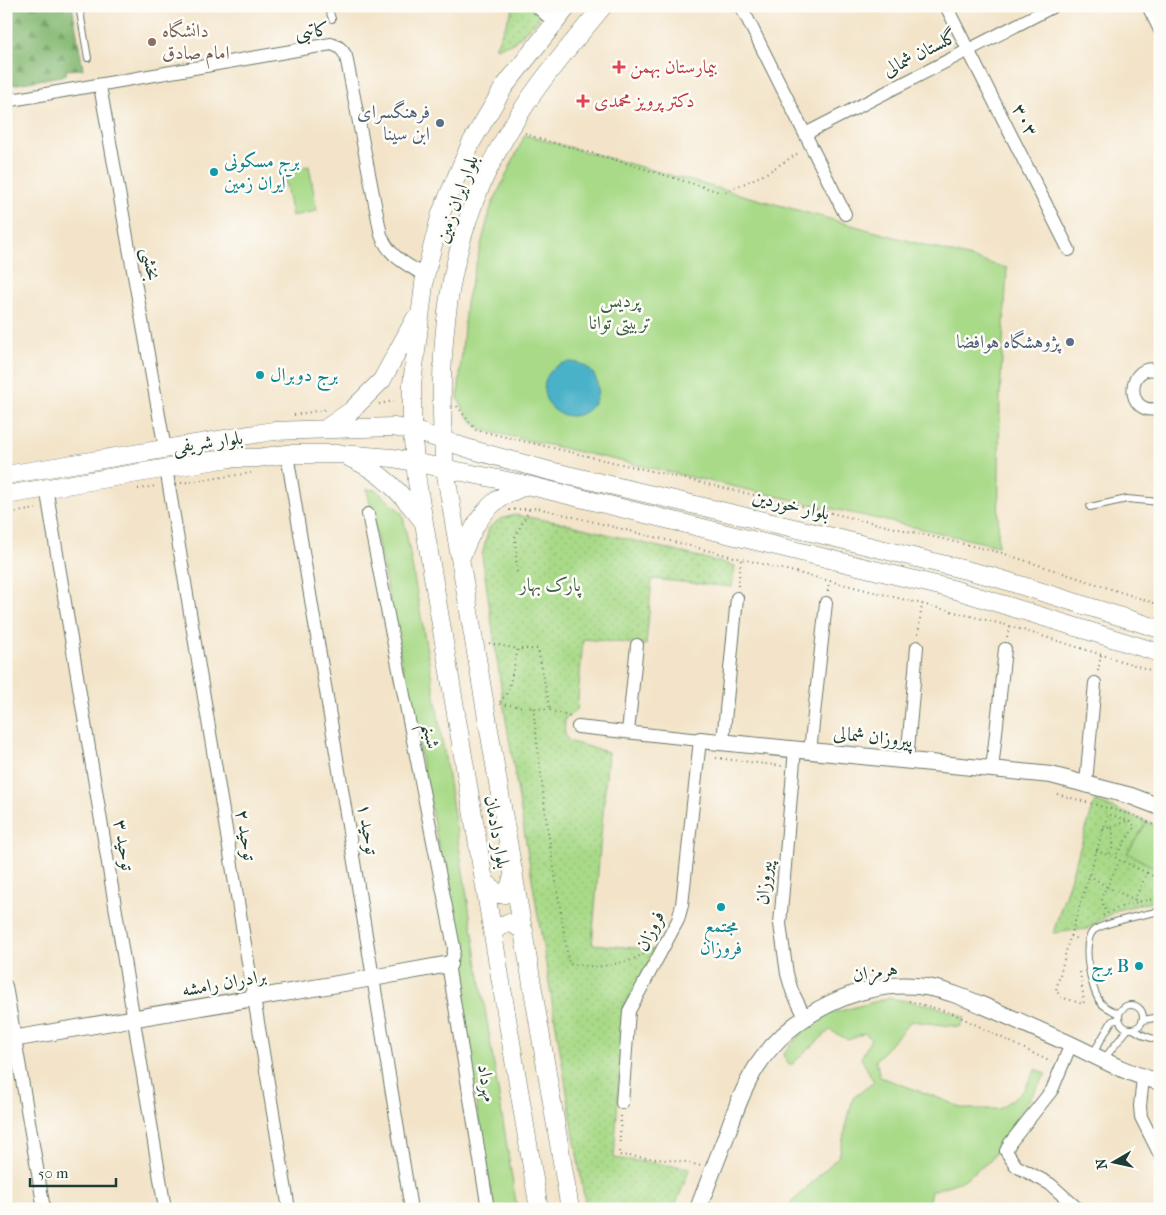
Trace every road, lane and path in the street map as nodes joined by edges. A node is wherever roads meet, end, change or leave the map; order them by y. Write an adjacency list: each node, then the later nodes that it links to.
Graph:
1 (79, 6): 14 (lane)
2 (328, 6): 10 (lane)
3 (536, 6): 11 (street)
4 (568, 6): 11 (main road, بلوار ایران زمین)
5 (603, 6): 17 (main road, بلوار ایران زمین)
6 (741, 6): 18 (street)
7 (946, 6): 13 (street, ۳۰۳)
8 (1054, 6): 13 (street, گلستان شمالی)
9 (1148, 6): 12 (street)
10 (332, 19)
11 (554, 22): 21 (main road, بلوار ایران زمین)
12 (1160, 30)
13 (968, 49): 18 (street, گلستان شمالی); 20 (street, ۳۰۳)
14 (88, 58)
15 (100, 86): 16 (street, کاتبی); 21 (street, کاتبی); 29 (street, بخشی)
16 (6, 102)
17 (512, 128): 18 (path); 28 (main road, بلوار ایران زمین)
18 (808, 140): 19 (street)
19 (845, 214)
20 (1070, 250)
21 (426, 276): 22 (main road, بلوار ایران زمین)
22 (421, 307): 26 (main road); 27 (main road, بلوار ایران زمین)
23 (1160, 371): 25 (street)
24 (456, 404): 55 (path)
25 (1160, 408)
26 (328, 428): 27 (main road, بلوار شریفی); 29 (main road, بلوار شریفی)
27 (412, 430): 28 (main road, بلوار خوردین); 32 (main road, بلوار ایران زمین)
28 (443, 440): 34 (main road, بلوار ایران زمین); 56 (main road, بلوار خوردین)
29 (166, 448): 36 (main road, بلوار شریفی)
30 (287, 454): 31 (main road, بلوار شریفی); 33 (main road, بلوار شریفی); 106 (street, توحید ۱)
31 (341, 454): 32 (main road, بلوار شریفی); 48 (main road)
32 (415, 462): 34 (main road); 48 (main road, بلوار دادمان)
33 (166, 468): 39 (main road, بلوار شریفی); 108 (street, توحید ۲)
34 (445, 469): 38 (main road); 49 (main road, بلوار دادمان)
35 (256, 473): 37 (path)
36 (6, 475)
37 (179, 484)
38 (527, 485): 49 (main road); 62 (main road)
39 (46, 488): 40 (main road, بلوار شریفی); 113 (street, توحید ۳)
40 (6, 495)
41 (1160, 502): 42 (lane)
42 (1090, 507)
43 (530, 508): 45 (path); 50 (path); 51 (path)
44 (36, 509): 46 (path)
45 (508, 510)
46 (6, 514)
47 (368, 514): 105 (street, شبنم)
48 (424, 522): 95 (main road, بلوار دادمان)
49 (461, 557): 92 (main road, بلوار دادمان)
50 (742, 559): 52 (path); 54 (path)
51 (517, 572)
52 (737, 598): 73 (street)
53 (826, 603): 74 (street, پیروزان)
54 (922, 604): 59 (path); 63 (path)
55 (1160, 605)
56 (1160, 629)
57 (489, 644): 61 (path)
58 (638, 645): 71 (street)
59 (917, 647): 76 (street)
60 (1005, 649): 78 (street)
61 (518, 650): 67 (path); 69 (path)
62 (1160, 653)
63 (1101, 654): 64 (path); 65 (path)
64 (1160, 673)
65 (1095, 683): 79 (street)
66 (497, 695): 67 (path)
67 (498, 703): 68 (path)
68 (533, 708): 69 (path); 104 (path)
69 (550, 710): 70 (path)
70 (578, 727): 71 (street, پیروزان شمالی)
71 (628, 732): 72 (street, پیروزان شمالی)
72 (700, 740): 73 (street, پیروزان شمالی); 104 (street, فروزان)
73 (723, 741): 74 (street, پیروزان شمالی)
74 (803, 750): 76 (street, پیروزان شمالی); 111 (street, پیروزان)
75 (716, 758): 77 (path)
76 (907, 761): 78 (street, پیروزان شمالی)
77 (782, 766)
78 (992, 770): 79 (street, پیروزان شمالی)
79 (1086, 783): 82 (street, پیروزان شمالی)
80 (1057, 794): 86 (path)
81 (1114, 806): 82 (path)
82 (1155, 812)
83 (1108, 814): 84 (path)
84 (1128, 820): 85 (path); 90 (path)
85 (1111, 827): 87 (path); 89 (path)
86 (1160, 828)
87 (1103, 829)
88 (1096, 851): 89 (path)
89 (1109, 855): 90 (path)
90 (1115, 857): 91 (path)
91 (1120, 860): 93 (path); 97 (path)
92 (514, 871): 95 (main road); 101 (main road, بلوار دادمان)
93 (1146, 873): 96 (path); 97 (path)
94 (1088, 875): 97 (path)
95 (484, 880): 100 (main road, بلوار دادمان)
96 (1160, 880)
97 (1107, 887): 99 (path)
98 (1160, 911): 99 (lane)
99 (1113, 923): 110 (lane)
100 (493, 931): 101 (main road); 131 (main road, بلوار دادمان)
101 (524, 931): 132 (main road, بلوار دادمان)
102 (1070, 936): 103 (path)
103 (1079, 940)
104 (663, 949): 123 (street, فروزان)
105 (449, 964): 106 (street, برادران رامشه); 130 (street, مهرداد)
106 (374, 978): 108 (street, برادران رامشه); 129 (street, توحید ۱)
107 (6, 986): 116 (street)
108 (254, 998): 113 (street, برادران رامشه); 128 (street, توحید ۲)
109 (903, 999): 120 (path, هرمزان)
110 (1119, 1016): 114 (lane); 115 (lane); 119 (lane)
111 (805, 1017): 118 (street, هرمزان); 125 (street, هرمزان)
112 (1160, 1017): 114 (lane)
113 (134, 1019): 116 (street, برادران رامشه); 127 (street, توحید ۳)
114 (1143, 1020): 115 (lane)
115 (1130, 1029): 117 (lane); 119 (lane)
116 (11, 1039): 126 (street)
117 (1160, 1041)
118 (1071, 1044): 119 (street, هرمزان); 134 (street)
119 (1097, 1058): 121 (street, هرمزان)
120 (1054, 1063)
121 (1143, 1078): 122 (street, هرمزان); 124 (street)
122 (1160, 1082)
123 (622, 1103): 125 (path)
124 (1160, 1155)
125 (714, 1170): 133 (street, هرمزان)
126 (44, 1209)
127 (165, 1209)
128 (289, 1209)
129 (411, 1209)
130 (488, 1209)
131 (539, 1209)
132 (570, 1209)
133 (698, 1209)
134 (1078, 1209)

